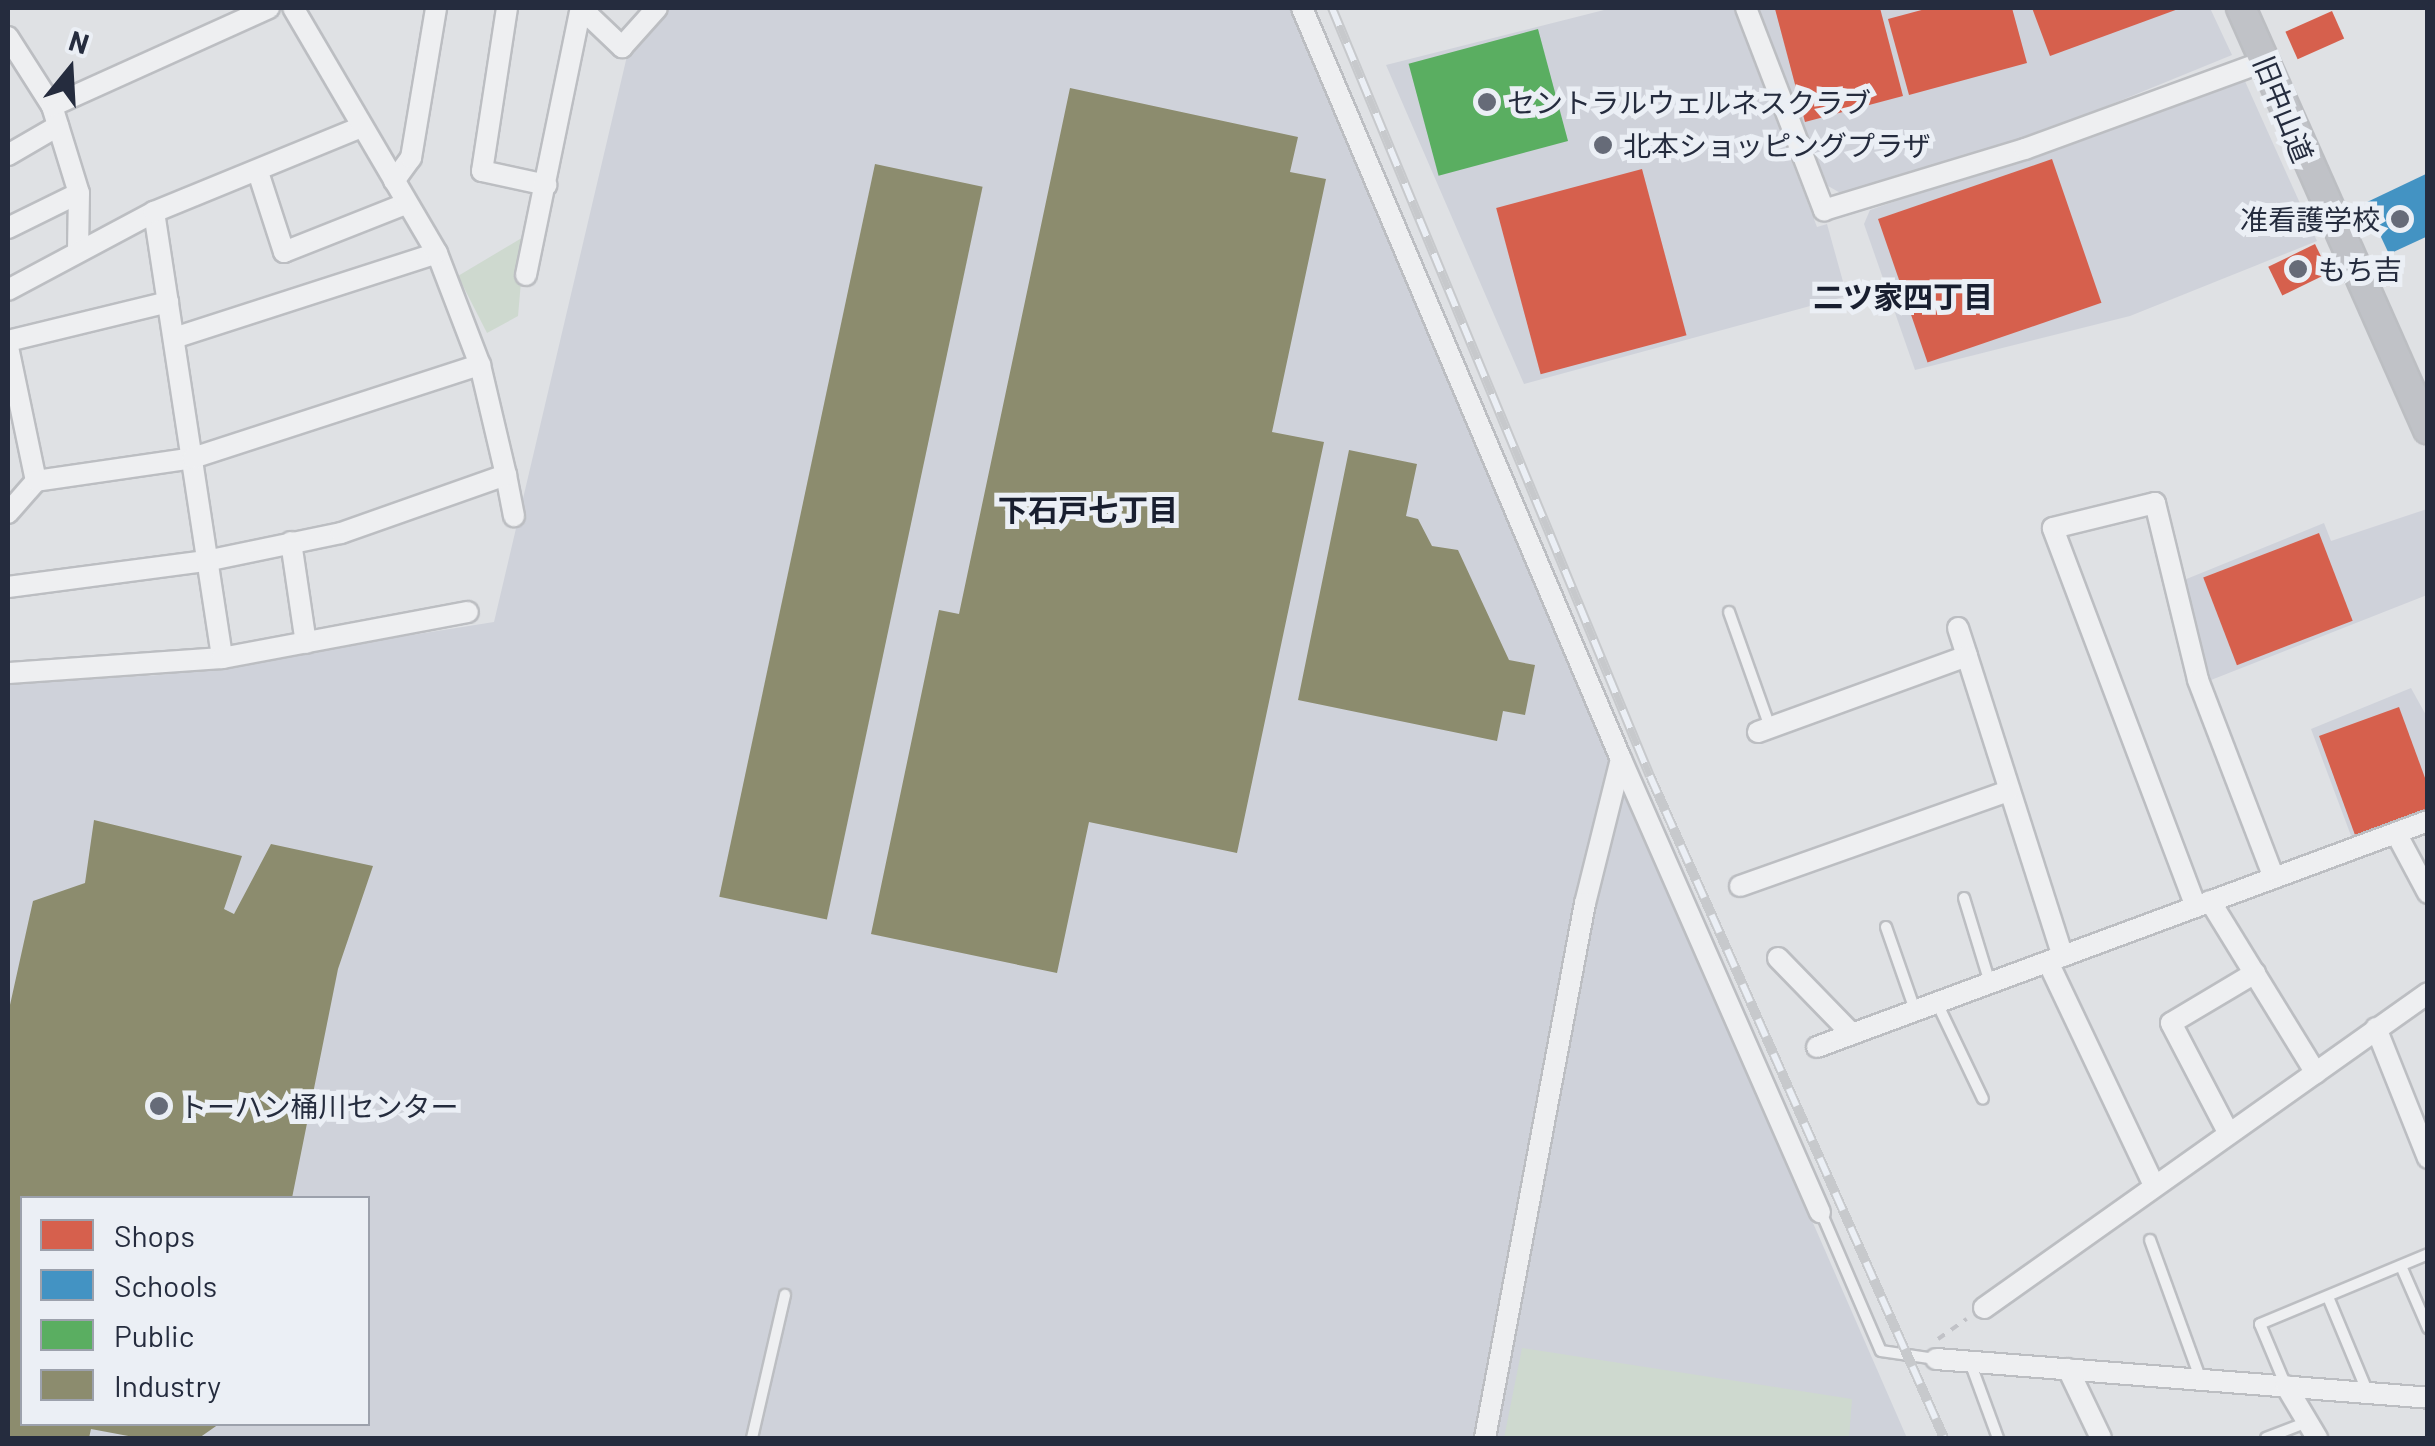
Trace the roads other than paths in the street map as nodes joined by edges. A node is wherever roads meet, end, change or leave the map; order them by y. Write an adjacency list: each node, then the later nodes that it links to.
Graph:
1 (269, 8): 11 (street)
2 (293, 8): 12 (street)
3 (436, 8): 15 (street)
4 (507, 8): 16 (street)
5 (657, 8): 16 (street)
6 (1302, 8): 46 (street)
7 (1746, 8): 10 (street)
8 (2241, 8): 10 (main road, 旧中山道)
9 (9, 45): 11 (street)
10 (2265, 61): 29 (main road, 旧中山道)
11 (55, 116): 13 (street); 17 (street)
12 (359, 128): 14 (street); 15 (street)
13 (8, 155)
14 (258, 172): 18 (street); 19 (street)
15 (394, 181): 18 (street)
16 (547, 185): 23 (street)
17 (79, 194): 20 (street); 21 (street)
18 (405, 204): 22 (street)
19 (154, 212): 21 (street); 25 (street)
20 (8, 228)
21 (78, 248): 24 (street)
22 (438, 253): 26 (street); 28 (street)
23 (526, 274)
24 (8, 290)
25 (168, 302): 26 (street); 27 (street)
26 (174, 338): 30 (street)
27 (8, 344): 32 (street)
28 (480, 365): 30 (street); 31 (street)
29 (2428, 428)
30 (192, 458): 32 (street); 36 (street)
31 (506, 475): 34 (street); 35 (street)
32 (36, 481): 33 (street)
33 (9, 508)
34 (514, 516)
35 (290, 542): 36 (street); 41 (street)
36 (206, 560): 37 (street); 43 (street)
37 (8, 587)
38 (468, 612): 41 (street)
39 (1729, 612): 45 (lane)
40 (1958, 628): 42 (street)
41 (306, 643): 43 (street)
42 (1967, 656): 45 (street); 47 (street)
43 (222, 658): 44 (street)
44 (8, 673)
45 (1764, 729)
46 (1621, 759): 71 (street); 88 (street)
47 (2008, 790): 51 (street); 57 (street)
48 (2428, 821): 49 (street)
49 (2396, 833): 50 (street); 52 (street)
50 (2274, 878): 54 (street); 54 (street)
51 (1740, 886)
52 (2428, 893)
53 (1964, 898): 59 (lane)
54 (2203, 904): 57 (street); 58 (street)
55 (1886, 926): 62 (lane)
56 (1778, 958): 64 (street)
57 (2055, 959): 59 (street); 70 (street)
58 (2255, 973): 66 (street); 68 (street)
59 (1990, 983): 61 (street)
60 (2428, 994): 63 (street)
61 (1937, 1002): 62 (street); 67 (lane)
62 (1916, 1010): 64 (street)
63 (2376, 1028): 66 (street); 69 (street)
64 (1852, 1034): 65 (street)
65 (1817, 1047)
66 (2316, 1072): 68 (street)
67 (1982, 1100)
68 (2228, 1132): 70 (street)
69 (2428, 1158)
70 (2152, 1183): 77 (street)
71 (1820, 1212): 79 (lane)
72 (2150, 1240): 82 (lane)
73 (2428, 1254): 74 (lane)
74 (2400, 1266): 76 (lane); 78 (lane)
75 (785, 1295): 87 (lane)
76 (2328, 1297): 83 (lane); 84 (lane)
77 (1984, 1308)
78 (2428, 1328)
79 (1936, 1359): 80 (street)
80 (1970, 1361): 81 (street); 89 (lane)
81 (2068, 1369): 82 (street); 90 (street)
82 (2201, 1380): 83 (street)
83 (2286, 1386): 84 (street); 86 (street)
84 (2368, 1393): 85 (street)
85 (2428, 1398)
86 (2311, 1431): 91 (lane)
87 (752, 1438)
88 (1485, 1438)
89 (1998, 1438)
90 (2101, 1438)
91 (2266, 1438)

